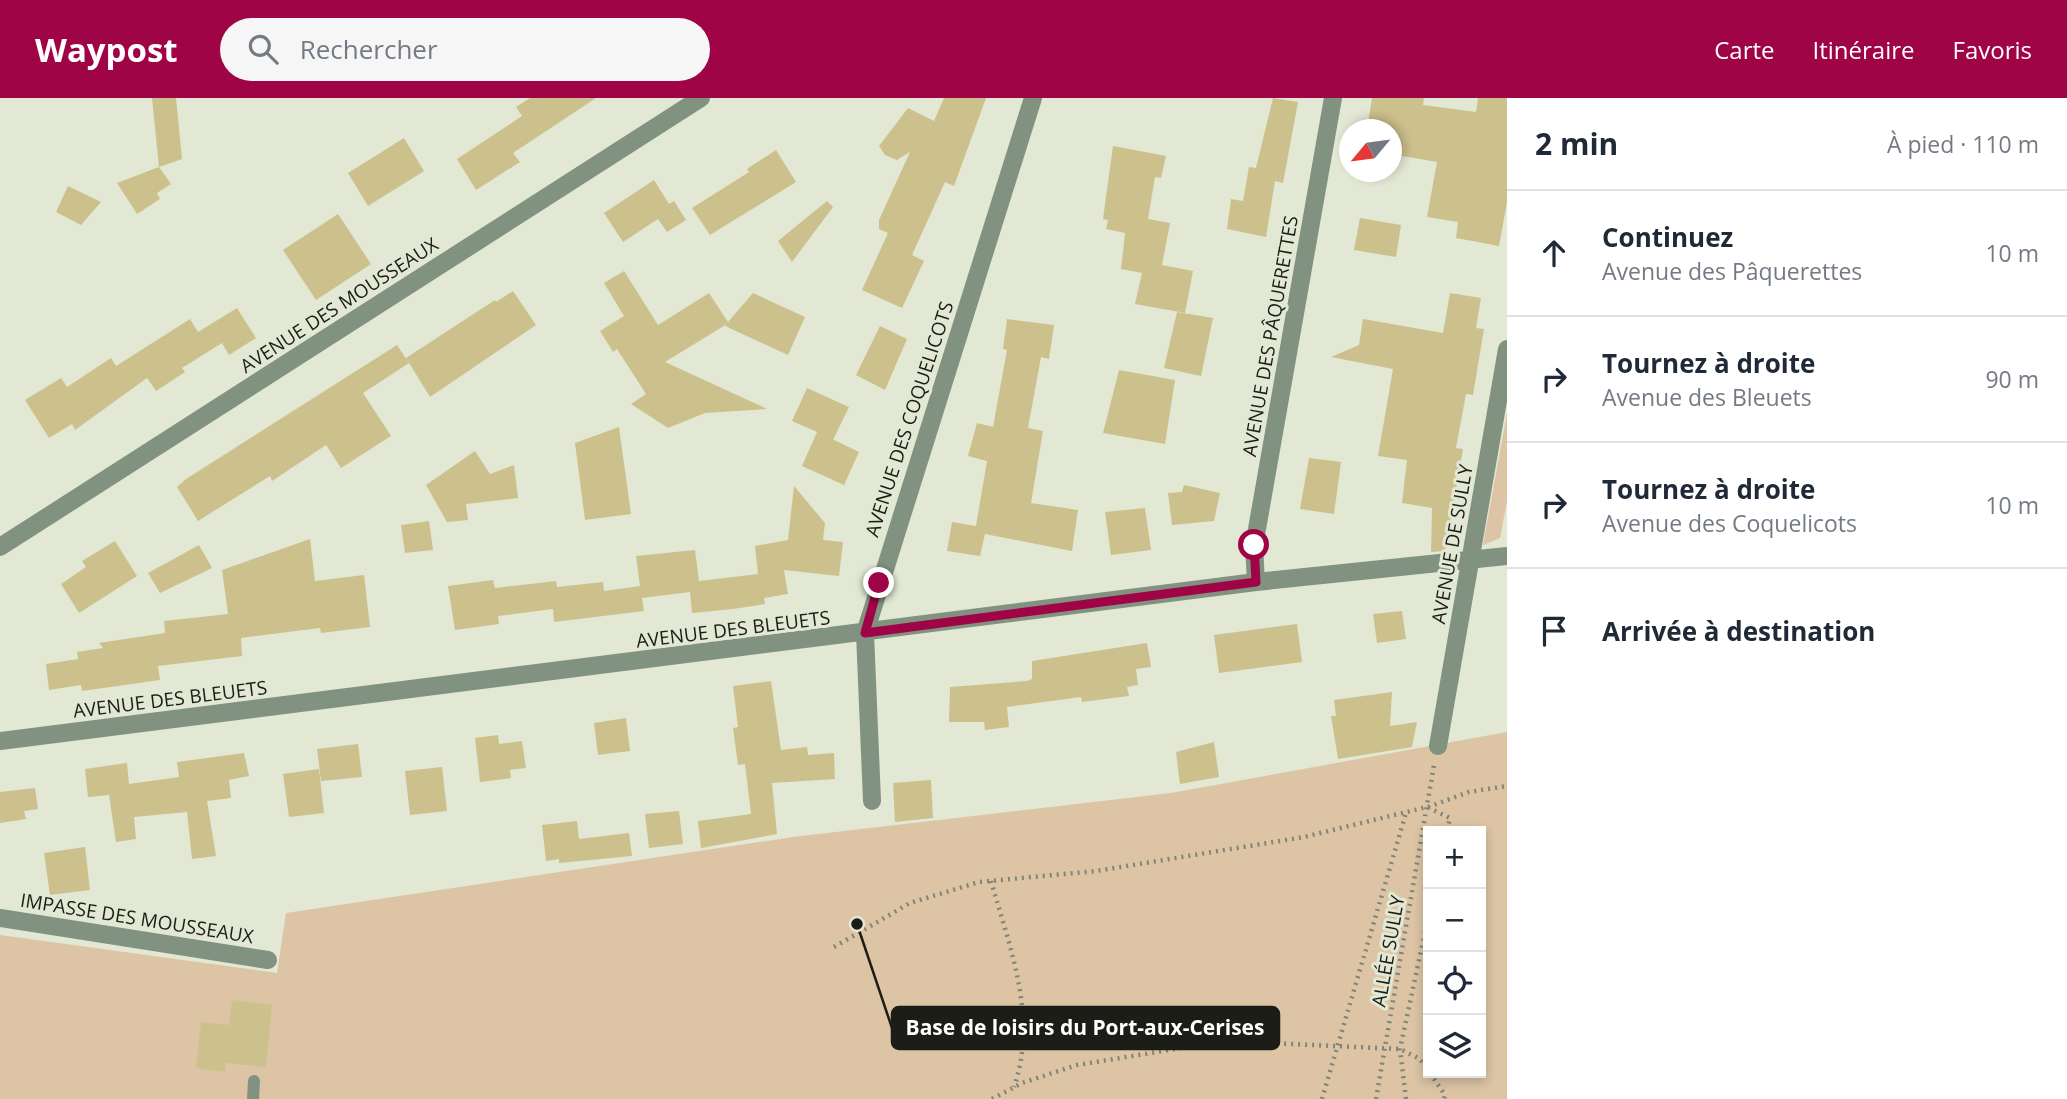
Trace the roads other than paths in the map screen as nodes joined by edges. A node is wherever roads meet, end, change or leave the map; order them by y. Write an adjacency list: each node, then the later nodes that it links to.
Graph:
1 (701, 98): 5 (street, AVENUE DES MOUSSEAUX)
2 (1033, 98): 9 (street, AVENUE DES COQUELICOTS)
3 (1333, 98): 8 (street, AVENUE DES PÂQUERETTES)
4 (1507, 349): 7 (street, AVENUE DE SULLY)
5 (0, 547)
6 (1507, 556): 7 (street, AVENUE DES BLEUETS)
7 (1471, 560): 8 (street, AVENUE DES BLEUETS); 11 (street, AVENUE DE SULLY)
8 (1256, 582): 9 (street, AVENUE DES BLEUETS)
9 (865, 633): 10 (street, AVENUE DES BLEUETS); 12 (street, AVENUE DES COQUELICOTS)
10 (0, 741)
11 (1438, 746)
12 (872, 801)
13 (0, 918): 14 (street, IMPASSE DES MOUSSEAUX)
14 (268, 960)
15 (254, 1081): 16 (lane)
16 (253, 1099)

